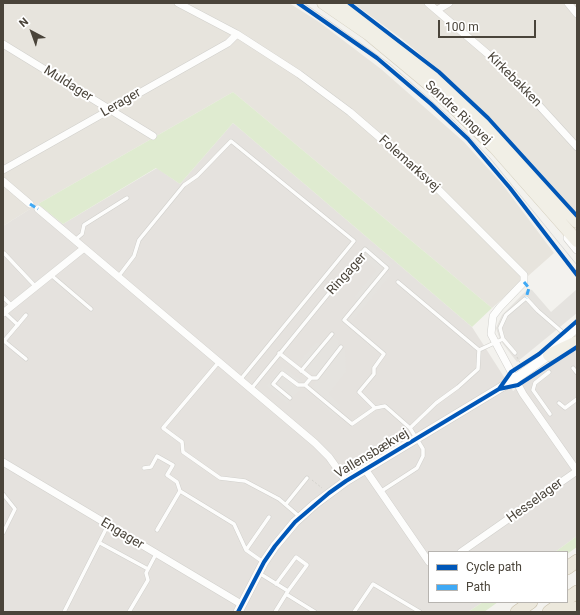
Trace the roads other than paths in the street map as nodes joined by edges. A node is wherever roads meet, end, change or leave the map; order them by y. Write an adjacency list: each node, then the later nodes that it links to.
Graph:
1 (178, 3): 9 (street, Folemarksvej)
2 (323, 3): 19 (main road, Søndre Ringvej)
3 (338, 3): 20 (main road, Søndre Ringvej)
4 (428, 3): 7 (street, Kirkebakken)
5 (449, 3): 7 (street)
6 (568, 3): 8 (street)
7 (438, 10): 13 (street, Kirkebakken)
8 (577, 14)
9 (237, 34): 11 (street, Lerager); 42 (street, Folemarksvej)
10 (3, 44): 11 (street, Muldager)
11 (109, 110): 12 (street, Muldager); 14 (street, Lerager)
12 (153, 136)
13 (577, 147)
14 (3, 170)
15 (3, 181): 17 (street)
16 (126, 198): 22 (lane)
17 (30, 204)
18 (38, 209): 22 (street)
19 (552, 211): 21 (main road); 23 (main road, Søndre Ringvej); 25 (street)
20 (577, 222)
21 (577, 232)
22 (75, 241): 24 (street)
23 (577, 241)
24 (83, 249): 27 (street); 28 (street)
25 (577, 249)
26 (4, 252): 30 (lane)
27 (51, 275): 30 (street); 33 (lane)
28 (118, 278): 49 (street); 56 (lane)
29 (398, 282): 44 (lane)
30 (36, 287): 32 (street)
31 (3, 297): 32 (lane)
32 (12, 306): 34 (street)
33 (91, 309)
34 (4, 313): 36 (lane)
35 (26, 315): 36 (lane)
36 (18, 324): 48 (lane)
37 (577, 327): 41 (street)
38 (332, 334): 51 (lane)
39 (577, 336): 47 (street, Vallensbækvej)
40 (503, 339): 41 (lane); 42 (lane); 46 (lane)
41 (572, 339): 47 (main road)
42 (494, 342): 44 (lane); 54 (street, Folemarksvej)
43 (341, 347): 55 (lane)
44 (479, 350): 64 (lane)
45 (279, 353): 51 (lane); 58 (lane, Ringager); 62 (lane, Ringager)
46 (515, 353)
47 (549, 355): 54 (street, Vallensbækvej)
48 (26, 359)
49 (218, 363): 56 (street); 75 (lane)
50 (573, 368): 53 (lane)
51 (301, 371): 55 (lane)
52 (549, 372): 63 (lane)
53 (577, 373)
54 (513, 375): 65 (street, Vallensbækvej); 69 (street, Hesselager)
55 (311, 378): 57 (lane)
56 (239, 380): 58 (street)
57 (305, 385): 59 (lane); 62 (lane)
58 (251, 390): 71 (street)
59 (290, 398)
60 (577, 399): 61 (lane)
61 (559, 403)
62 (375, 408): 64 (lane)
63 (550, 414)
64 (410, 428): 65 (lane)
65 (417, 438): 68 (street, Vallensbækvej); 73 (lane)
66 (4, 464): 78 (street, Engager)
67 (144, 468): 72 (lane)
68 (365, 469): 71 (street, Vallensbækvej); 73 (street)
69 (577, 471): 83 (street, Hesselager)
70 (307, 478): 75 (lane)
71 (346, 481): 77 (street, Vallensbækvej)
72 (180, 491): 79 (lane); 82 (lane)
73 (380, 492): 85 (street)
74 (3, 494): 80 (lane)
75 (286, 504): 77 (lane)
76 (269, 517): 82 (lane)
77 (300, 517): 87 (street, Vallensbækvej)
78 (108, 525): 81 (lane); 84 (street, Engager)
79 (157, 530)
80 (3, 533)
81 (100, 543): 89 (lane); 100 (lane)
82 (246, 550): 87 (lane)
83 (462, 551)
84 (156, 554): 89 (lane); 98 (street, Engager)
85 (428, 561)
86 (577, 561): 88 (highway)
87 (264, 562): 91 (street, Vallensbækvej)
88 (568, 567)
89 (148, 569): 101 (lane)
90 (577, 570): 92 (highway)
91 (258, 573): 93 (lane); 98 (street, Vallensbækvej)
92 (568, 576)
93 (276, 584): 94 (lane); 94 (lane)
94 (287, 592): 102 (lane); 103 (lane)
95 (577, 592): 96 (highway)
96 (568, 598)
97 (562, 603): 106 (highway)
98 (240, 608)
99 (577, 608): 107 (highway)
100 (64, 612)
101 (129, 612)
102 (275, 612)
103 (315, 612)
104 (354, 612): 105 (lane)
105 (420, 612)
106 (549, 612)
107 (568, 612)

